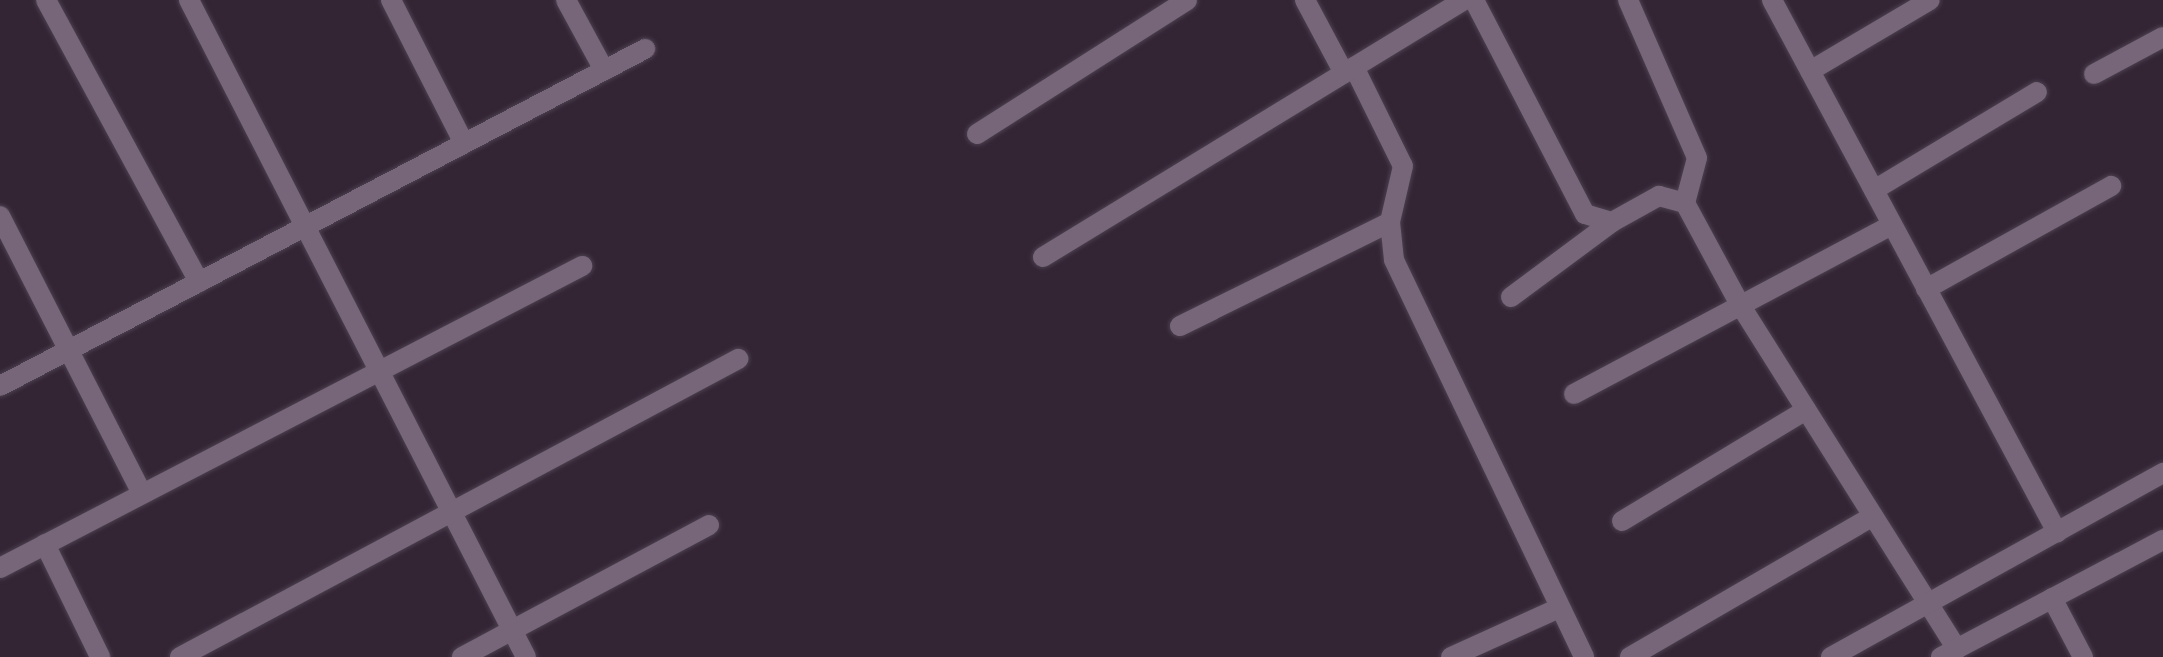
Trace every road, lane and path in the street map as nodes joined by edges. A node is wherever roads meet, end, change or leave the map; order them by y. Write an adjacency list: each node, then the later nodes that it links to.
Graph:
1 (46, 0): 31 (street)
2 (189, 0): 28 (street)
3 (391, 0): 20 (street)
4 (566, 0): 14 (street)
5 (1187, 0): 19 (street)
6 (1305, 0): 15 (street)
7 (1464, 0): 15 (street)
8 (1474, 0): 26 (street)
9 (1628, 0): 23 (street)
10 (1772, 0): 16 (street)
11 (1930, 0): 16 (street)
12 (2163, 37): 17 (street)
13 (645, 49): 14 (street)
14 (604, 70): 20 (street)
15 (1349, 70): 25 (street); 29 (street)
16 (1810, 71): 22 (street)
17 (2094, 74)
18 (2037, 92): 22 (street)
19 (977, 134)
20 (464, 143): 28 (street)
21 (2111, 186): 32 (street)
22 (1874, 190): 27 (street)
23 (1685, 203): 26 (street); 34 (street)
24 (0, 216): 36 (street)
25 (1390, 222): 35 (street); 54 (street)
26 (1612, 222): 33 (street)
27 (1892, 225): 32 (street); 34 (street)
28 (304, 227): 31 (street); 38 (street)
29 (1043, 257)
30 (582, 266): 38 (street)
31 (199, 282): 36 (street)
32 (1926, 289): 48 (street)
33 (1511, 297)
34 (1739, 303): 40 (street); 41 (street)
35 (1180, 326)
36 (71, 349): 39 (street); 43 (street)
37 (738, 359): 44 (street)
38 (378, 375): 43 (street); 44 (street)
39 (0, 386)
40 (1574, 394)
41 (1806, 410): 45 (street); 46 (street)
42 (2163, 473): 48 (street)
43 (142, 493): 50 (street)
44 (452, 516): 55 (street); 58 (street)
45 (1873, 516): 53 (street); 63 (street)
46 (1622, 521)
47 (709, 525): 55 (street)
48 (2057, 532): 53 (street)
49 (2163, 540): 52 (street)
50 (45, 544): 51 (street); 57 (street)
51 (0, 568)
52 (2052, 598): 56 (street); 65 (street)
53 (1928, 603): 56 (street); 64 (street)
54 (1559, 608): 61 (street); 62 (street)
55 (512, 630): 59 (street); 60 (street)
56 (1949, 653)
57 (100, 657)
58 (180, 657)
59 (462, 657)
60 (526, 657)
61 (1451, 657)
62 (1584, 657)
63 (1630, 657)
64 (1831, 657)
65 (2083, 657)

